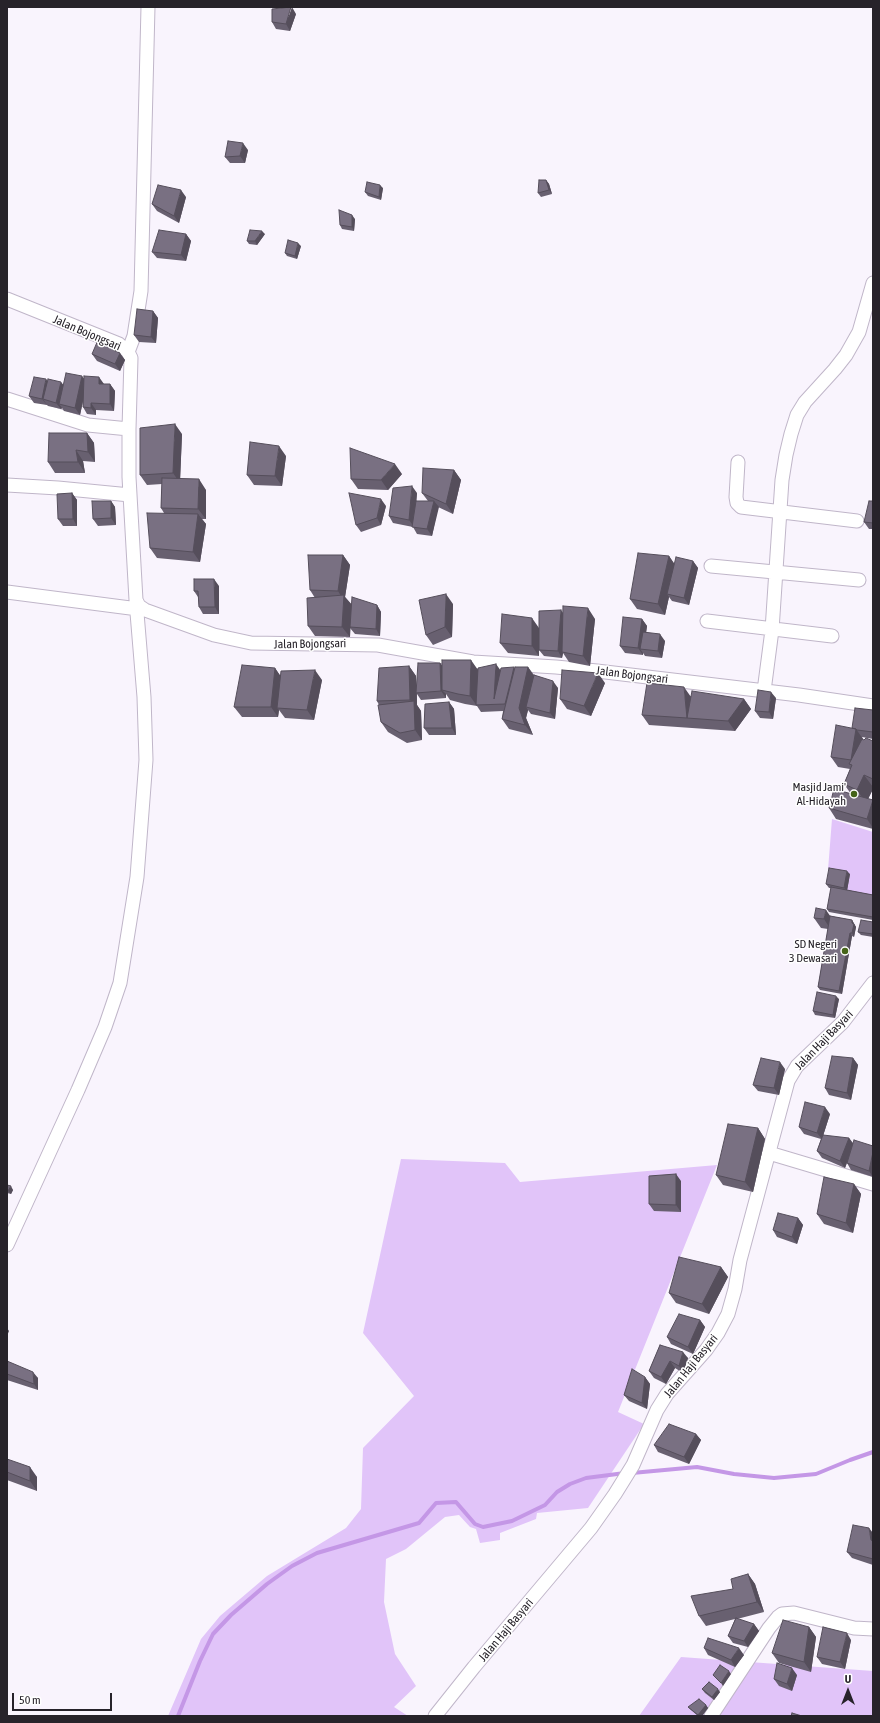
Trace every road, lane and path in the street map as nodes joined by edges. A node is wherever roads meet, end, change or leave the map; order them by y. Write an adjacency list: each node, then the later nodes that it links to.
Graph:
1 (148, 7): 4 (street)
2 (873, 283): 10 (street)
3 (7, 299): 4 (street, Jalan Bojongsari)
4 (128, 352): 6 (street, Jalan Bojongsari)
5 (7, 398): 6 (street)
6 (128, 429): 9 (street, Jalan Bojongsari)
7 (738, 462): 10 (street)
8 (7, 485): 9 (street)
9 (130, 495): 16 (street, Jalan Bojongsari)
10 (780, 512): 11 (street); 13 (street)
11 (857, 521)
12 (711, 566): 13 (street)
13 (776, 573): 14 (street); 18 (street)
14 (859, 580)
15 (7, 592): 16 (street)
16 (138, 608): 20 (street, Jalan Bojongsari); 25 (street)
17 (707, 621): 18 (street)
18 (772, 630): 19 (street); 20 (street)
19 (832, 636)
20 (764, 691): 21 (street, Jalan Bojongsari)
21 (873, 706)
22 (873, 983): 23 (street, Jalan Haji Basyari)
23 (769, 1152): 24 (street); 27 (street, Jalan Haji Basyari)
24 (873, 1184)
25 (7, 1245)
26 (873, 1630): 28 (street)
27 (435, 1716)
28 (710, 1716)

